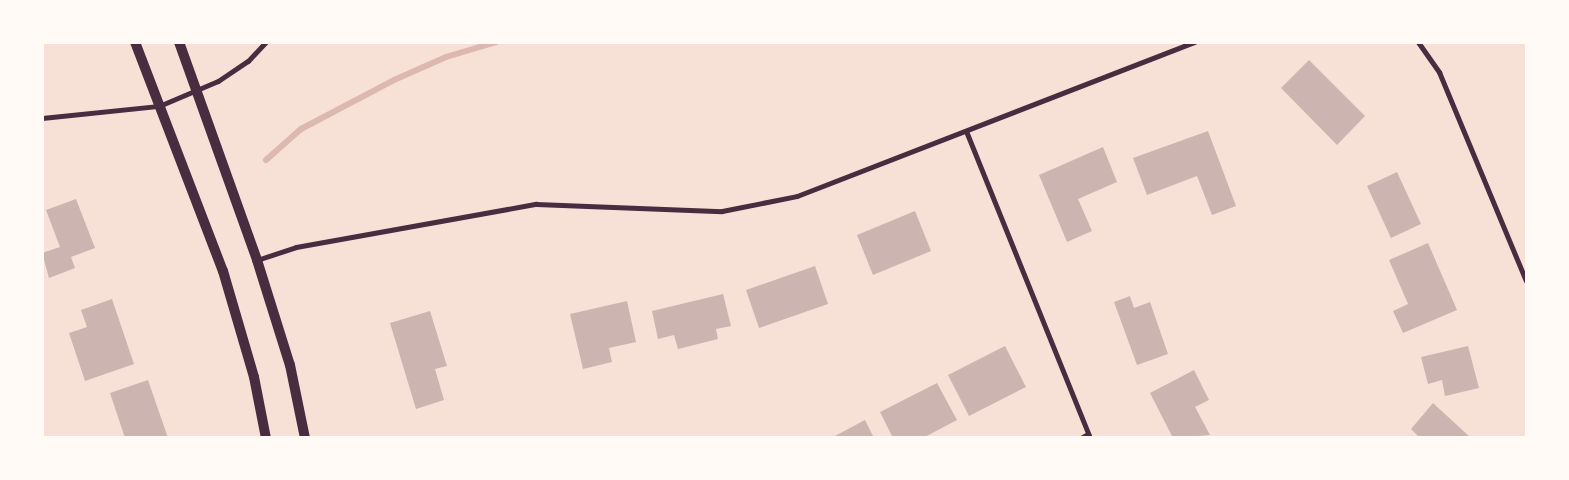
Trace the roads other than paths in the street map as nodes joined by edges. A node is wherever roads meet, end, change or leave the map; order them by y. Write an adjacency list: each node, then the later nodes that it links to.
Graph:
1 (135, 42): 7 (main road)
2 (179, 42): 6 (main road)
3 (266, 42): 6 (street)
4 (1195, 42): 9 (street)
5 (1418, 42): 11 (street)
6 (197, 92): 7 (street); 10 (main road)
7 (159, 106): 8 (street); 13 (main road)
8 (42, 118)
9 (966, 131): 10 (street); 12 (street)
10 (257, 260): 14 (main road)
11 (1526, 281)
12 (1089, 436): 15 (street)
13 (266, 438)
14 (305, 438)
15 (1081, 438)

